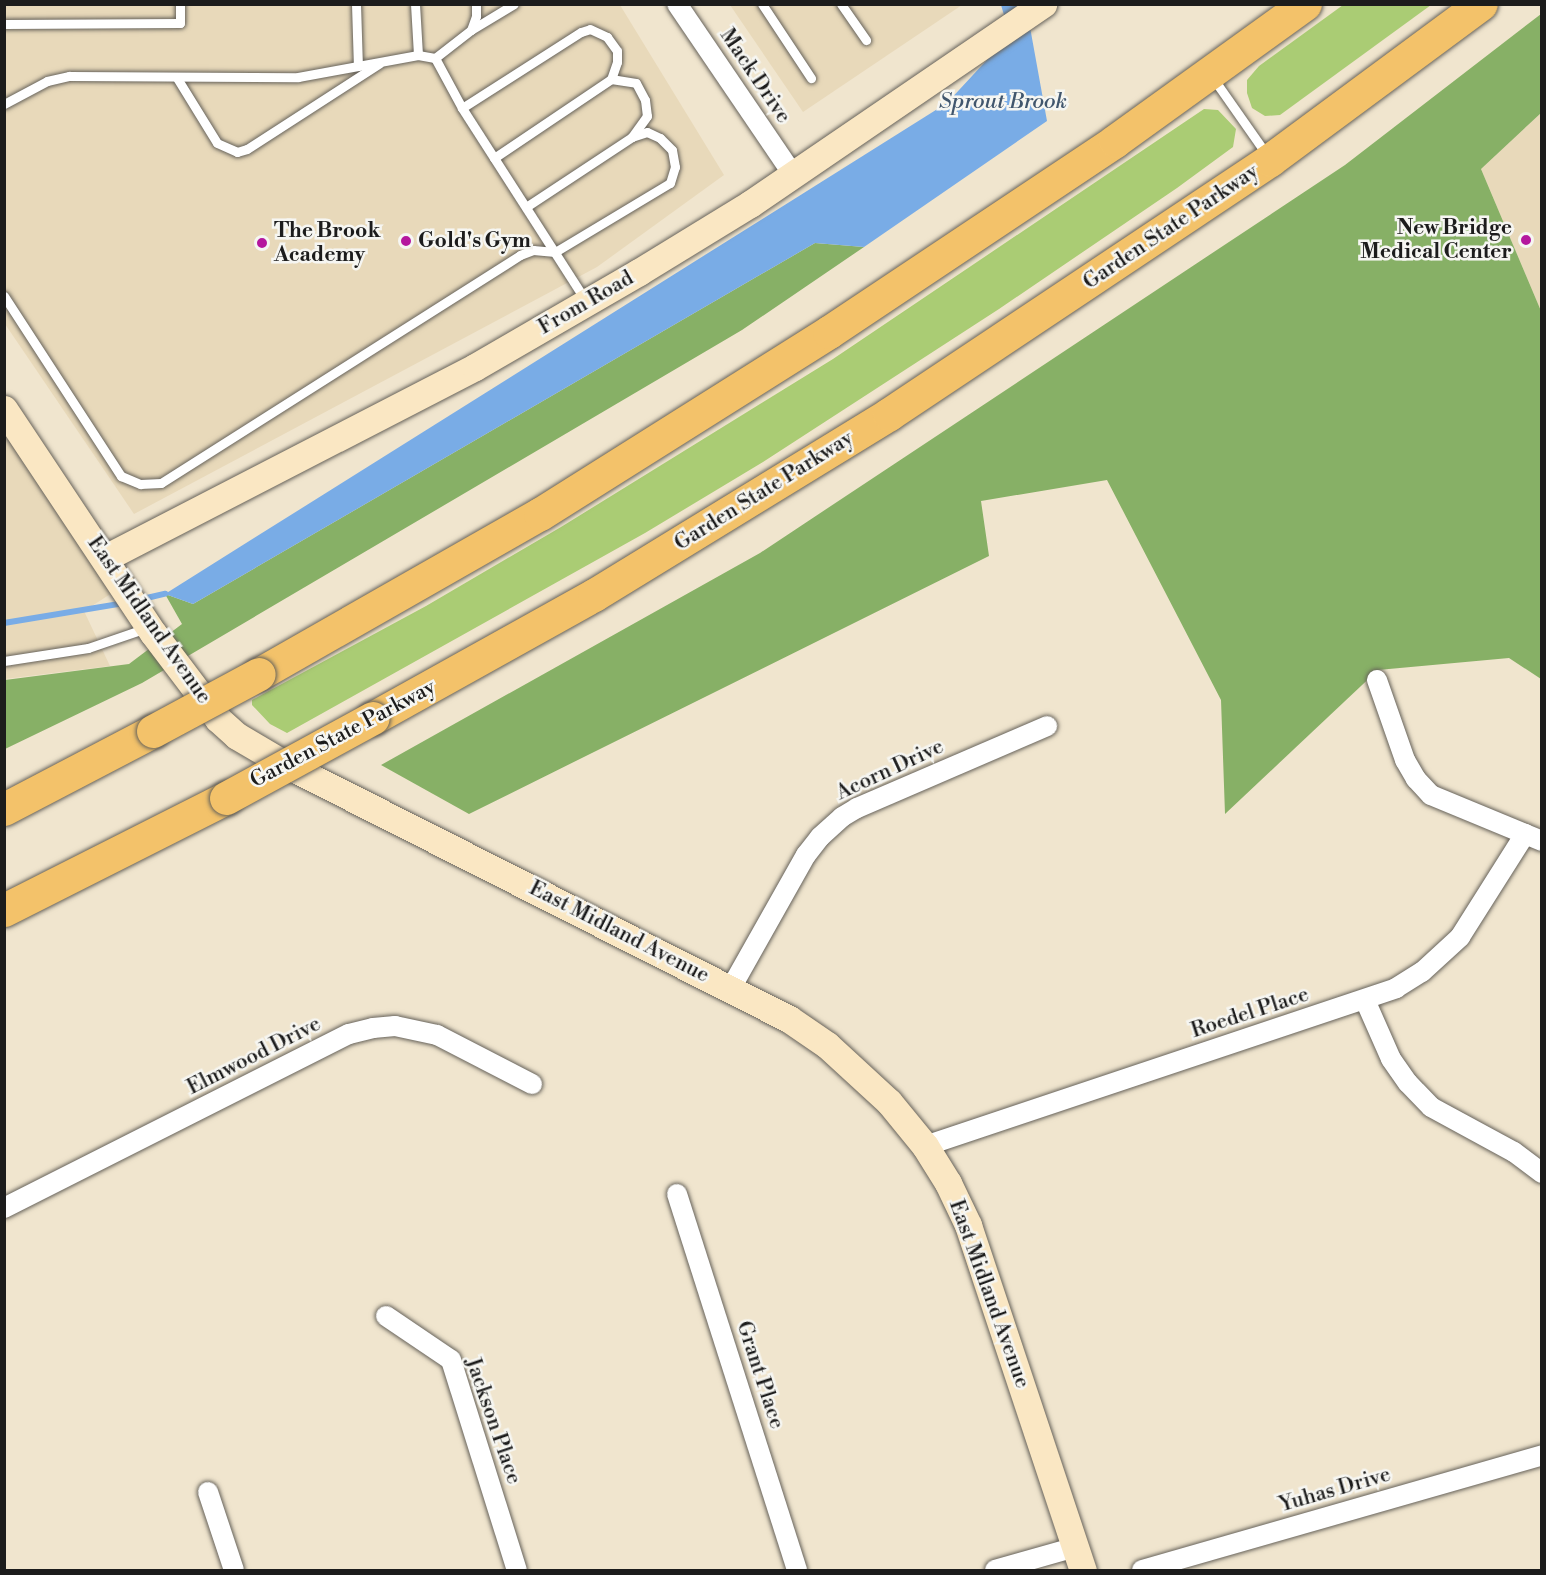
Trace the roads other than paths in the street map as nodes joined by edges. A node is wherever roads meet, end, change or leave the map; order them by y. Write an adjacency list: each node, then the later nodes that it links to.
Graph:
1 (180, 4): 12 (lane)
2 (356, 4): 18 (lane)
3 (415, 4): 15 (lane)
4 (476, 4): 13 (lane)
5 (514, 4): 13 (lane)
6 (762, 4): 21 (lane)
7 (841, 4): 14 (lane)
8 (1043, 4): 28 (street, From Road)
9 (1305, 4): 19 (highway)
10 (1481, 4): 27 (highway, Garden State Parkway)
11 (679, 5): 28 (street, Mack Drive)
12 (4, 24)
13 (471, 30): 16 (lane)
14 (866, 40)
15 (418, 55): 16 (lane); 17 (lane)
16 (435, 58): 24 (lane)
17 (382, 62): 18 (lane); 20 (lane)
18 (358, 66): 20 (lane)
19 (1210, 74): 27 (lane); 39 (highway, bridge)
20 (177, 78): 23 (lane)
21 (811, 78)
22 (611, 79): 24 (lane); 25 (lane); 26 (lane)
23 (4, 104)
24 (462, 108): 26 (lane)
25 (632, 137): 29 (lane); 30 (lane)
26 (494, 158): 29 (lane)
27 (1270, 160): 41 (highway, Garden State Parkway, bridge)
28 (793, 175): 32 (street, From Road)
29 (526, 207): 30 (lane)
30 (555, 252): 31 (lane); 32 (lane)
31 (4, 296)
32 (587, 302): 34 (street, From Road)
33 (4, 409): 34 (street, East Midland Avenue)
34 (105, 558): 35 (street, East Midland Avenue)
35 (150, 630): 36 (lane); 42 (street, East Midland Avenue)
36 (4, 661)
37 (1377, 681): 40 (street)
38 (1047, 726): 42 (street, Acorn Drive)
39 (4, 808)
40 (1533, 837): 43 (street, Roedel Place)
41 (4, 910)
42 (731, 988): 45 (street, East Midland Avenue)
43 (1365, 1000): 45 (street, Roedel Place); 46 (street)
44 (532, 1084): 48 (street, Elmwood Drive)
45 (925, 1146): 52 (street, East Midland Avenue)
46 (1542, 1173)
47 (677, 1194): 55 (street, Grant Place)
48 (4, 1208)
49 (386, 1316): 54 (street, Jackson Place)
50 (1542, 1455): 57 (street, Yuhas Drive)
51 (208, 1492): 53 (street)
52 (1080, 1559): 56 (street)
53 (234, 1570)
54 (517, 1570)
55 (797, 1570)
56 (996, 1570)
57 (1142, 1570)

